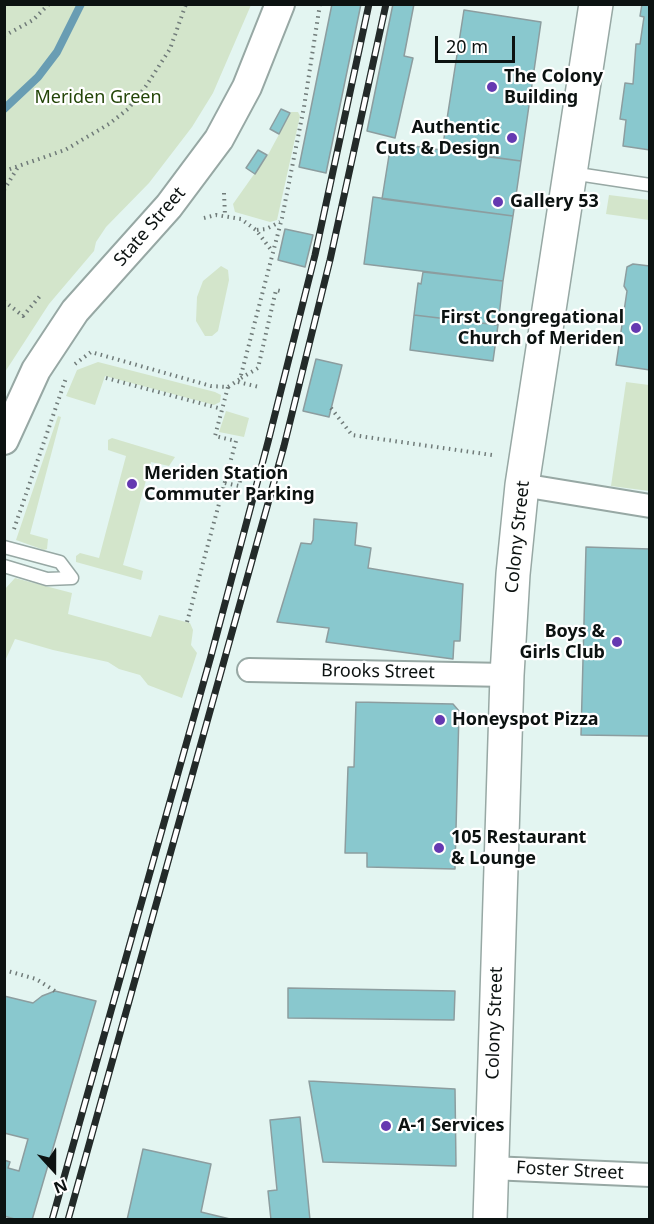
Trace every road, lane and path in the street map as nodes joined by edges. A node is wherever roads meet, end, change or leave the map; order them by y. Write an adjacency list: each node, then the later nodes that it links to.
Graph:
1 (49, 4): 6 (path)
2 (186, 4): 7 (path)
3 (280, 4): 29 (street, State Street)
4 (320, 4): 15 (path)
5 (596, 4): 9 (main road, Colony Street)
6 (4, 36)
7 (18, 166): 8 (path); 11 (path)
8 (4, 171)
9 (570, 173): 10 (lane); 33 (main road, Colony Street)
10 (650, 184)
11 (4, 190)
12 (224, 193): 13 (path)
13 (225, 215): 14 (path); 16 (path)
14 (204, 218)
15 (280, 222): 16 (path); 17 (path)
16 (256, 230): 17 (path)
17 (272, 252): 24 (path)
18 (280, 291): 24 (path)
19 (40, 296): 20 (path)
20 (4, 301)
21 (73, 366): 25 (path)
22 (69, 372): 35 (path)
23 (106, 378): 28 (path)
24 (239, 380): 25 (path); 26 (path)
25 (228, 387): 28 (path)
26 (258, 387)
27 (331, 408): 30 (path)
28 (222, 409): 32 (path)
29 (4, 440)
30 (492, 455)
31 (242, 471): 32 (path)
32 (225, 483): 38 (path)
33 (522, 485): 34 (street); 40 (main road, Colony Street)
34 (650, 506)
35 (14, 529)
36 (4, 547): 37 (lane)
37 (4, 566)
38 (187, 622)
39 (249, 670): 40 (street, Brooks Street)
40 (507, 675): 43 (main road, Colony Street)
41 (4, 970): 42 (path)
42 (55, 991)
43 (490, 1168): 44 (street, Foster Street); 45 (main road, Colony Street)
44 (650, 1175)
45 (490, 1220)

